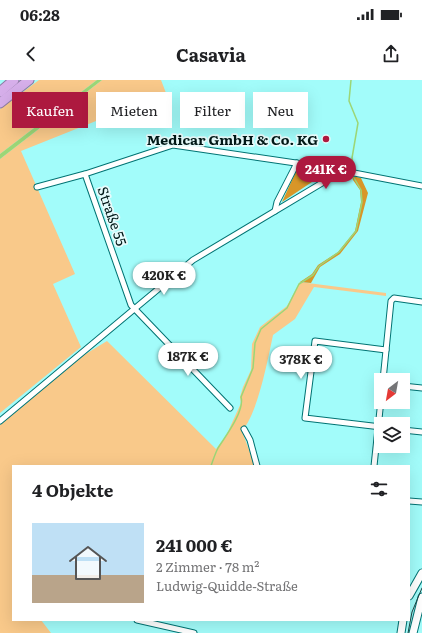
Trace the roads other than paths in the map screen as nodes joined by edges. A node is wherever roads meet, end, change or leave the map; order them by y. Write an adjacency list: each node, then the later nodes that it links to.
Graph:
1 (14, 80): 3 (highway)
2 (29, 80): 4 (highway)
3 (0, 92)
4 (0, 102)
5 (296, 164): 6 (street); 7 (street); 10 (street)
6 (336, 169): 8 (street); 10 (street)
7 (85, 174): 9 (street); 12 (street, Straße 55)
8 (422, 186)
9 (37, 187)
10 (275, 211): 12 (street)
11 (422, 302): 13 (street)
12 (134, 311): 17 (street); 18 (street)
13 (386, 350): 14 (street); 19 (street)
14 (384, 373)
15 (410, 387): 16 (street)
16 (422, 388)
17 (230, 408)
18 (0, 421)
19 (374, 426)
20 (244, 429): 24 (street)
21 (410, 431): 22 (street)
22 (422, 432)
23 (376, 453): 25 (street)
24 (257, 465)
25 (374, 465)
26 (410, 501): 27 (street)
27 (422, 502)
28 (422, 573): 29 (main road)
29 (410, 594)
30 (422, 597): 35 (main road)
31 (141, 621): 33 (street)
32 (403, 621): 34 (main road)
33 (194, 633)
34 (401, 633)
35 (412, 633)

